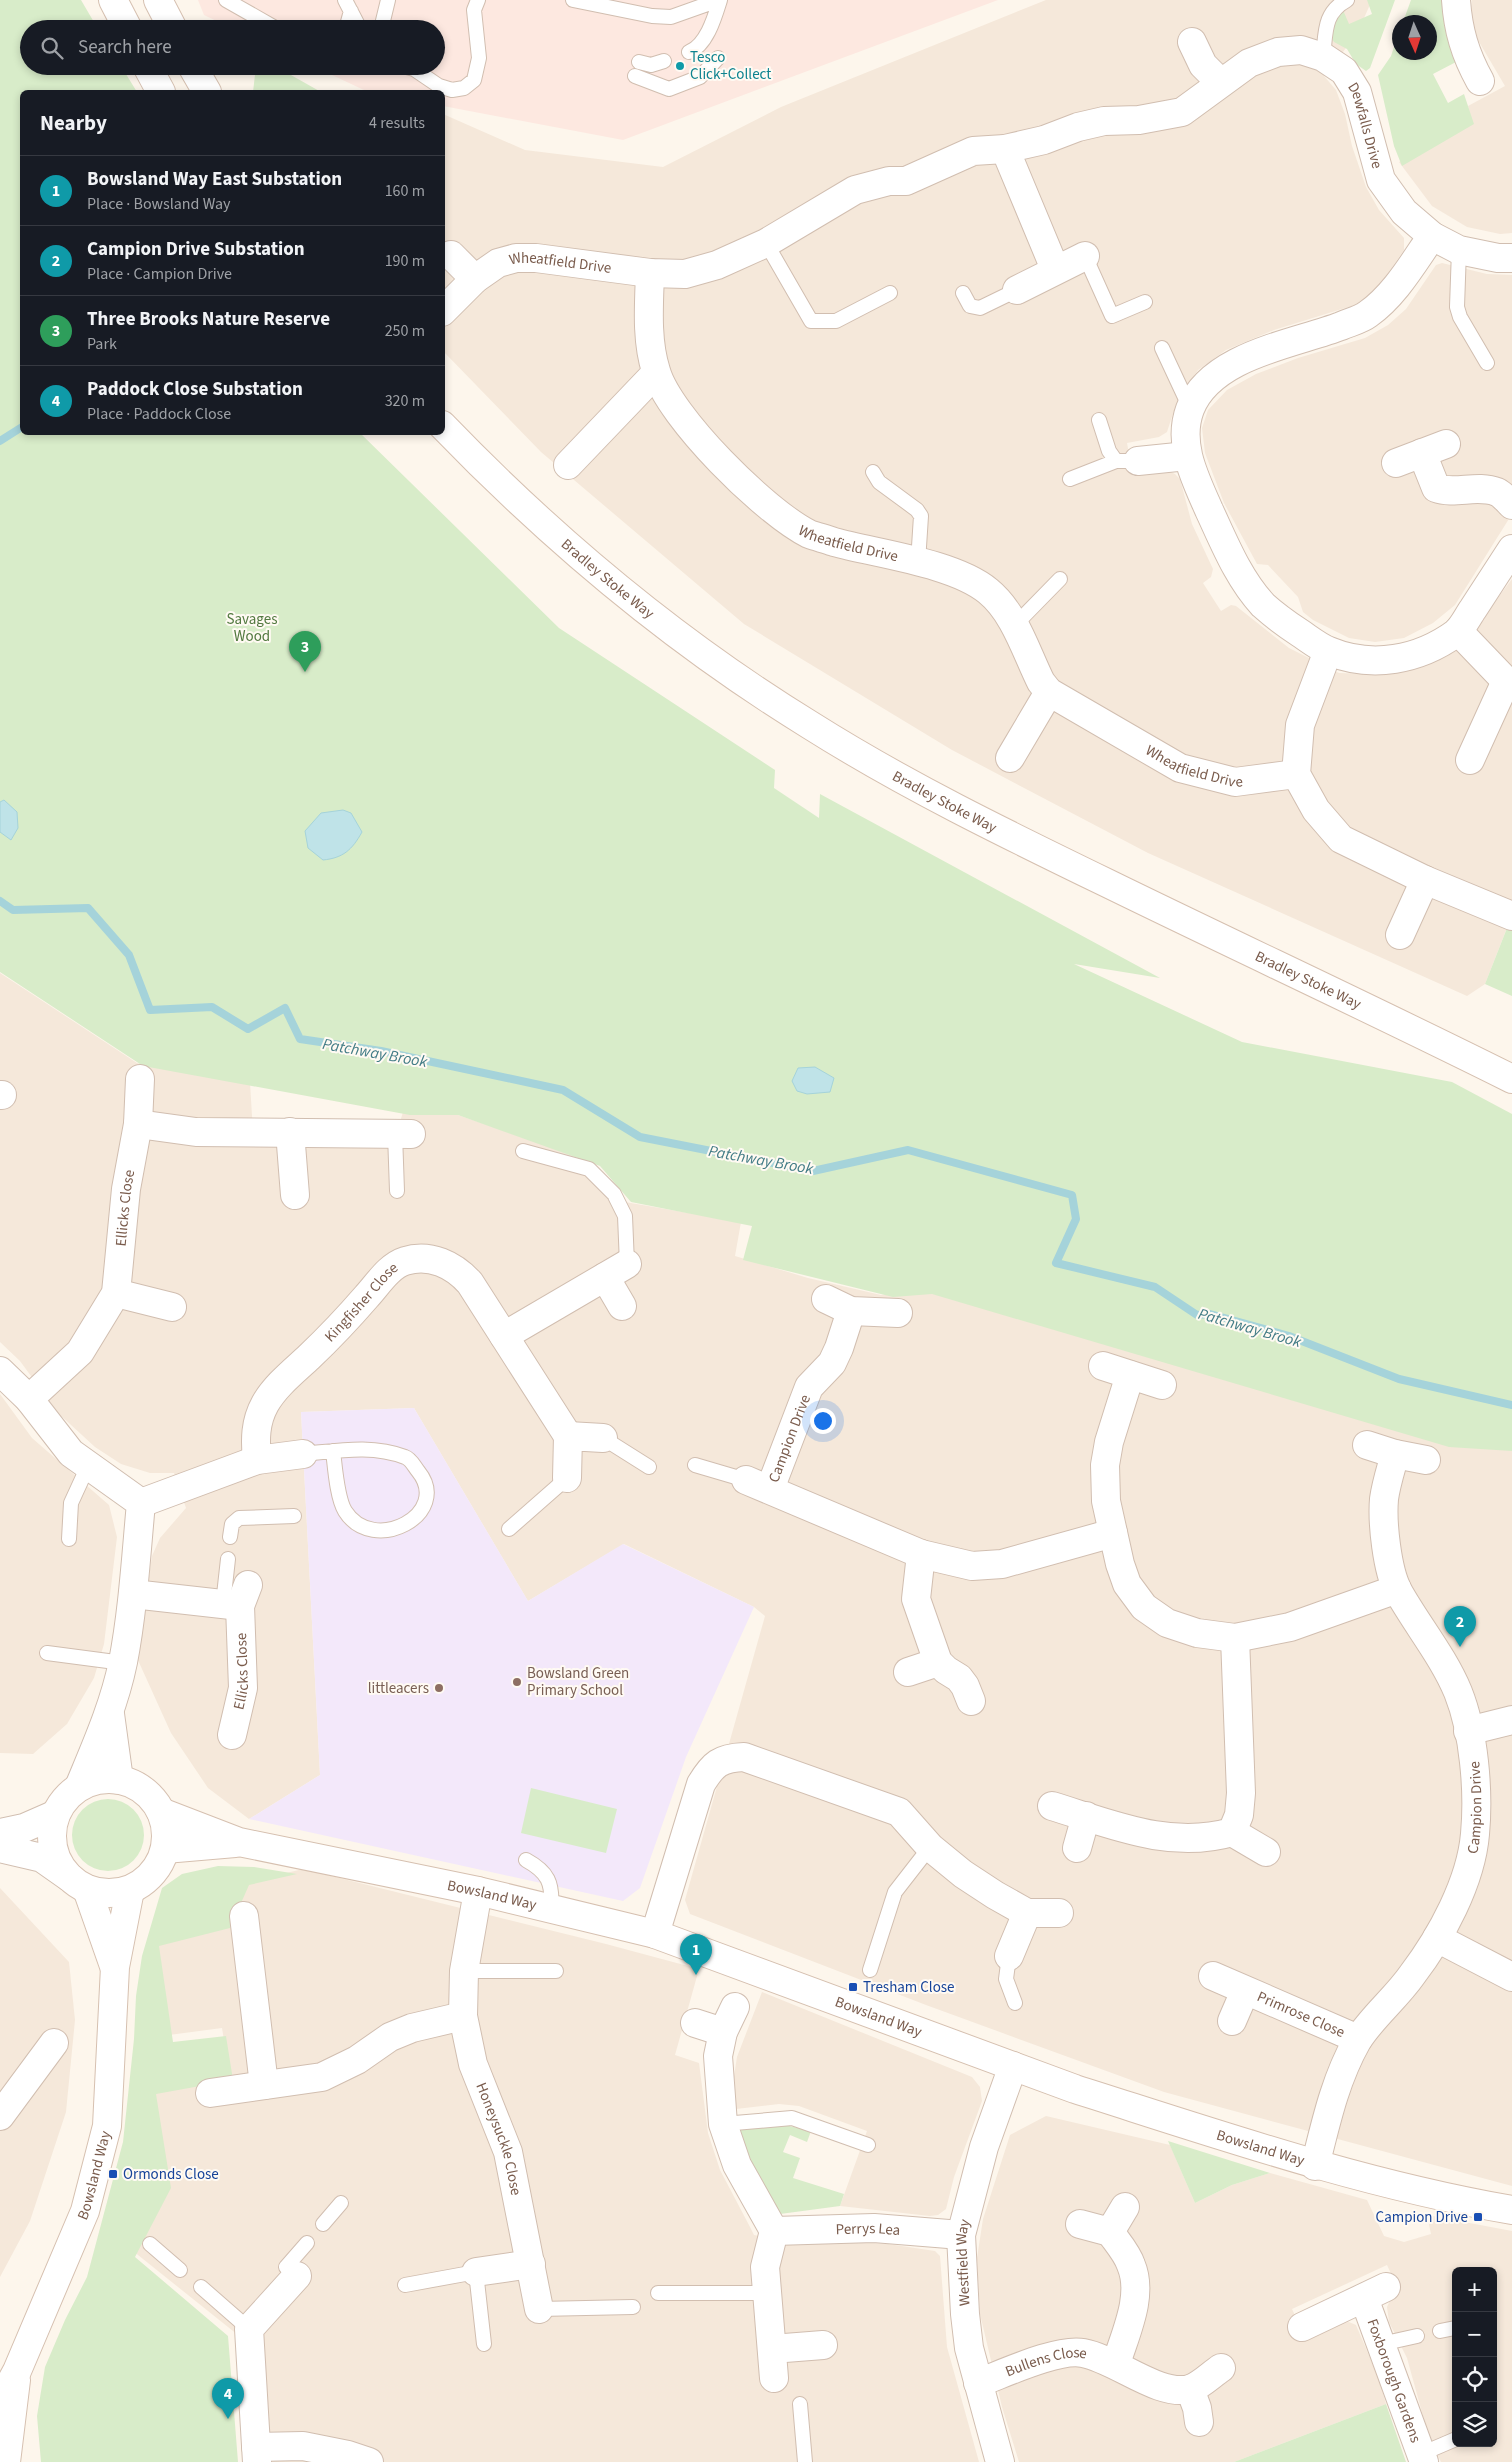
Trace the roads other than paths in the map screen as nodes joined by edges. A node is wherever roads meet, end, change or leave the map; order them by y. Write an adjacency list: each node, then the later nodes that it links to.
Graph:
1 (113, 0): 11 (street)
2 (158, 0): 12 (street)
3 (226, 0): 13 (lane)
4 (388, 0): 16 (lane)
5 (478, 0): 25 (lane)
6 (573, 0): 7 (lane)
7 (720, 0): 18 (lane)
8 (1347, 0): 19 (lane)
9 (1456, 0): 27 (street)
10 (348, 6): 14 (lane); 15 (lane)
11 (123, 20)
12 (168, 20)
13 (261, 20)
14 (347, 20)
15 (355, 20)
16 (383, 20)
17 (1192, 42): 28 (street)
18 (690, 52)
19 (1323, 57): 28 (street, Dewfalls Drive); 33 (street, Dewfalls Drive)
20 (718, 58): 26 (lane)
21 (664, 61): 22 (lane)
22 (639, 62)
23 (152, 75): 29 (street)
24 (197, 75): 30 (street)
25 (423, 75)
26 (635, 76)
27 (1480, 81)
28 (1220, 82): 31 (street, Dewfalls Drive)
29 (160, 90)
30 (206, 90)
31 (1005, 150): 32 (street, Dewfalls Drive); 39 (street)
32 (855, 190): 34 (street, Wheatfield Drive)
33 (1432, 236): 35 (street, Dewfalls Drive); 50 (street)
34 (766, 243): 40 (street, Wheatfield Drive); 44 (lane)
35 (1459, 250): 38 (street, Dewfalls Drive); 48 (lane)
36 (451, 255): 41 (street)
37 (1085, 256): 39 (street); 45 (lane)
38 (1512, 258)
39 (1055, 269): 42 (street)
40 (650, 273): 41 (street, Wheatfield Drive); 49 (street, Wheatfield Drive)
41 (475, 280): 46 (street, Wheatfield Drive)
42 (1017, 290): 43 (lane)
43 (963, 293)
44 (890, 294)
45 (1145, 302)
46 (445, 309)
47 (1162, 348): 50 (lane)
48 (1488, 363)
49 (656, 372): 56 (street); 61 (street, Wheatfield Drive)
50 (1190, 408): 53 (street)
51 (1099, 420): 54 (lane)
52 (445, 428): 75 (street, Bradley Stoke Way)
53 (1187, 456): 54 (street); 65 (street)
54 (1127, 461): 58 (lane)
55 (1396, 463): 59 (street)
56 (568, 465)
57 (873, 472): 61 (lane)
58 (1070, 479)
59 (1512, 505)
60 (1512, 549): 64 (street)
61 (918, 562): 63 (street, Wheatfield Drive)
62 (1060, 579): 63 (lane)
63 (1014, 626): 67 (street, Wheatfield Drive)
64 (1458, 631): 65 (street); 66 (street)
65 (1328, 651): 70 (street)
66 (1509, 682): 69 (street)
67 (1048, 692): 68 (street); 70 (street, Wheatfield Drive)
68 (1010, 758)
69 (1470, 760)
70 (1296, 774): 71 (street)
71 (1425, 880): 72 (street); 73 (street)
72 (1512, 916)
73 (1400, 935)
74 (140, 1079): 76 (street, Ellicks Close)
75 (1512, 1079)
76 (138, 1124): 77 (street); 83 (street, Ellicks Close)
77 (290, 1132): 78 (street); 81 (street)
78 (403, 1134): 80 (lane)
79 (523, 1151): 82 (lane)
80 (397, 1191)
81 (294, 1195)
82 (616, 1271): 85 (street); 89 (street)
83 (116, 1293): 86 (street); 94 (street, Ellicks Close)
84 (826, 1299): 87 (street)
85 (622, 1306)
86 (172, 1307)
87 (851, 1311): 88 (street); 107 (street, Campion Drive)
88 (898, 1312)
89 (504, 1336): 95 (street, Kingfisher Close); 101 (street, Kingfisher Close)
90 (1103, 1366): 92 (street)
91 (0, 1372): 94 (street)
92 (1130, 1375): 93 (street); 111 (street)
93 (1162, 1385)
94 (29, 1399): 104 (street)
95 (568, 1436): 96 (street); 106 (street)
96 (603, 1438): 105 (lane)
97 (1367, 1445): 100 (street)
98 (333, 1451): 98 (lane); 99 (lane)
99 (303, 1454): 101 (street)
100 (1395, 1454): 102 (street); 116 (street, Campion Drive)
101 (257, 1460): 108 (street)
102 (1426, 1460)
103 (695, 1465): 107 (lane, Campion Drive)
104 (88, 1466): 108 (street); 113 (lane)
105 (649, 1467)
106 (567, 1478): 110 (lane)
107 (758, 1485): 114 (street, Campion Drive)
108 (141, 1503): 117 (street)
109 (294, 1516): 112 (lane)
110 (509, 1529)
111 (1113, 1533): 114 (street, Campion Drive); 119 (street)
112 (230, 1536)
113 (69, 1538)
114 (921, 1554): 121 (street)
115 (228, 1559): 118 (lane, Ellicks Close)
116 (1397, 1589): 119 (street); 127 (street, Campion Drive)
117 (133, 1594): 118 (street); 122 (street)
118 (237, 1598): 128 (street, Ellicks Close)
119 (1235, 1638): 136 (street)
120 (47, 1653): 122 (lane)
121 (938, 1662): 123 (street); 124 (street)
122 (123, 1663): 125 (street)
123 (908, 1672)
124 (970, 1701)
125 (110, 1713): 129 (street); 130 (street)
126 (1512, 1720): 127 (street)
127 (1468, 1731): 152 (street, Campion Drive)
128 (232, 1735)
129 (119, 1780): 130 (street); 132 (street)
130 (79, 1787): 133 (street)
131 (1052, 1806): 134 (street)
132 (161, 1812): 137 (street, Bowsland Way); 141 (street)
133 (56, 1814): 135 (street); 144 (street)
134 (1086, 1816): 136 (street); 140 (street)
135 (0, 1832)
136 (1232, 1832): 142 (street)
137 (239, 1842): 141 (street, Bowsland Way); 146 (street, Bowsland Way)
138 (930, 1846): 148 (street); 151 (street); 155 (lane)
139 (0, 1848): 144 (street)
140 (1077, 1848)
141 (165, 1849): 145 (street)
142 (1266, 1852)
143 (526, 1860): 147 (lane)
144 (78, 1883): 145 (street); 154 (street, Bowsland Way)
145 (130, 1890): 154 (street, Bowsland Way)
146 (478, 1891): 147 (street, Bowsland Way); 156 (street, Honeysuckle Close)
147 (551, 1908): 151 (street, Bowsland Way)
148 (1027, 1913): 149 (street); 153 (street)
149 (1059, 1913)
150 (244, 1916): 170 (street)
151 (655, 1934): 169 (street, Bowsland Way)
152 (1437, 1938): 159 (street); 167 (street, Campion Drive)
153 (1009, 1956): 161 (lane)
154 (114, 1967): 207 (street, Bowsland Way)
155 (870, 1970)
156 (464, 1971): 157 (lane); 163 (street, Honeysuckle Close)
157 (556, 1971)
158 (1213, 1976): 160 (street, Primrose Close)
159 (1512, 1977)
160 (1244, 1990): 164 (street, Primrose Close); 167 (street, Primrose Close)
161 (1015, 2003)
162 (735, 2007): 166 (street)
163 (463, 2016): 170 (street); 186 (street, Honeysuckle Close)
164 (1232, 2020)
165 (695, 2023): 166 (street)
166 (723, 2032): 173 (street)
167 (1358, 2039): 175 (street, Campion Drive)
168 (54, 2043): 172 (street)
169 (1013, 2066): 175 (street, Bowsland Way); 183 (street, Westfield Way)
170 (264, 2085): 171 (street)
171 (210, 2093)
172 (0, 2116)
173 (723, 2124): 174 (lane); 181 (street)
174 (868, 2145)
175 (1315, 2166): 178 (street, Bowsland Way)
176 (341, 2203): 179 (lane)
177 (1126, 2207): 182 (street)
178 (1512, 2210)
179 (323, 2224)
180 (1080, 2224): 182 (street)
181 (774, 2231): 183 (street, Perrys Lea); 193 (street)
182 (1110, 2232): 205 (street)
183 (961, 2235): 209 (street, Westfield Way)
184 (307, 2243): 189 (lane)
185 (150, 2244): 187 (lane)
186 (531, 2264): 188 (street); 195 (street, Honeysuckle Close)
187 (180, 2270)
188 (476, 2272): 190 (lane); 201 (lane)
189 (298, 2276): 198 (street)
190 (405, 2285)
191 (200, 2287): 198 (lane)
192 (658, 2293): 193 (lane)
193 (768, 2293): 204 (street)
194 (633, 2307): 195 (lane, Honeysuckle Close)
195 (539, 2309)
196 (1302, 2326): 202 (street, Foxborough Gardens)
197 (1452, 2328): 199 (lane)
198 (249, 2329): 215 (street)
199 (1440, 2331)
200 (1417, 2336): 202 (lane)
201 (484, 2344)
202 (1381, 2344): 216 (street, Foxborough Gardens)
203 (823, 2345): 204 (street)
204 (772, 2349): 208 (street)
205 (1116, 2364): 209 (street, Bullens Close); 210 (street, Bullens Close)
206 (1221, 2368): 210 (street)
207 (17, 2371): 211 (street, Bowsland Way); 217 (street, Bowsland Way)
208 (774, 2378)
209 (978, 2383): 220 (street, Westfield Way)
210 (1190, 2389): 213 (street)
211 (0, 2402)
212 (800, 2404): 219 (lane)
213 (1199, 2422)
214 (1452, 2441): 216 (lane)
215 (256, 2455): 218 (street)
216 (1423, 2458)
217 (6, 2462)
218 (369, 2462)
219 (806, 2462)
220 (1000, 2462)

